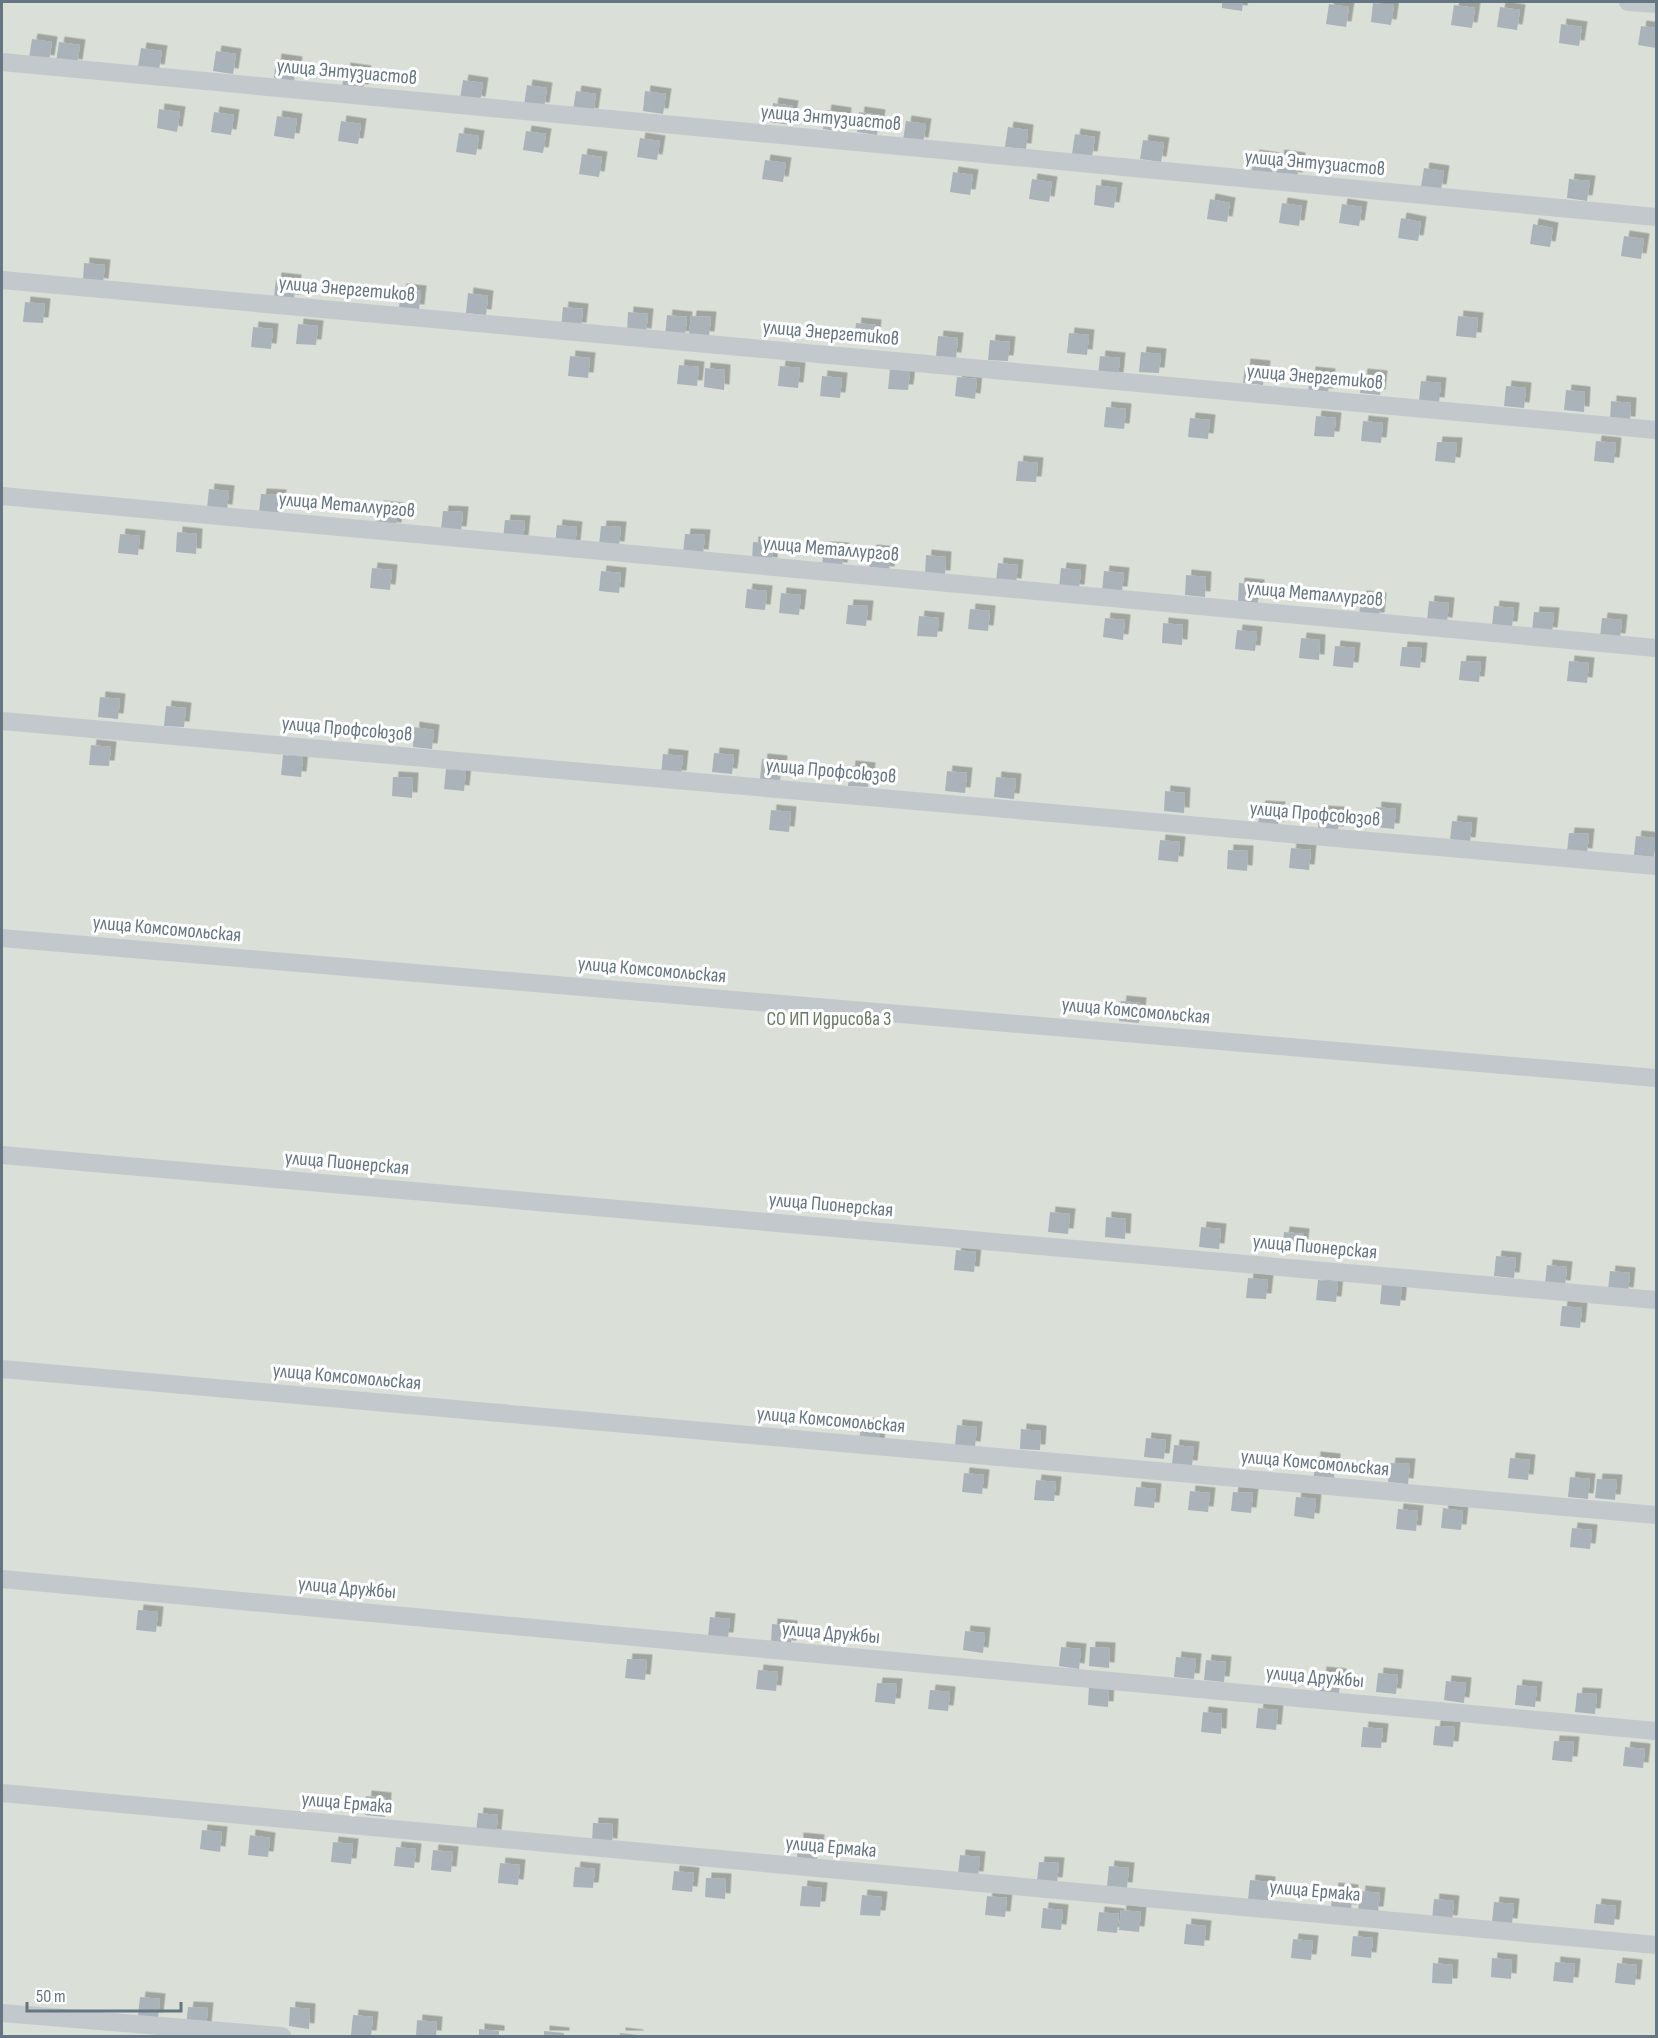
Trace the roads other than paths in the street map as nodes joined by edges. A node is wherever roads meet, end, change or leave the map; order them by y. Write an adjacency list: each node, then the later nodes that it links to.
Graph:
1 (1628, 2): 2 (street)
2 (1656, 4)
3 (2, 62): 4 (street, улица Энтузиастов)
4 (1656, 217)
5 (2, 280): 6 (street, улица Энергетиков)
6 (1656, 430)
7 (2, 496): 8 (street, улица Металлургов)
8 (1656, 648)
9 (2, 721): 10 (street, улица Профсоюзов)
10 (1656, 866)
11 (2, 938): 12 (street, улица Комсомольская)
12 (1656, 1078)
13 (2, 1155): 14 (street, улица Пионерская)
14 (1656, 1299)
15 (2, 1370): 16 (street, улица Комсомольская)
16 (1656, 1515)
17 (2, 1579): 18 (street, улица Дружбы)
18 (1656, 1731)
19 (2, 1793): 20 (street, улица Ермака)
20 (1656, 1946)
21 (2, 2013): 22 (street)
22 (282, 2037)

